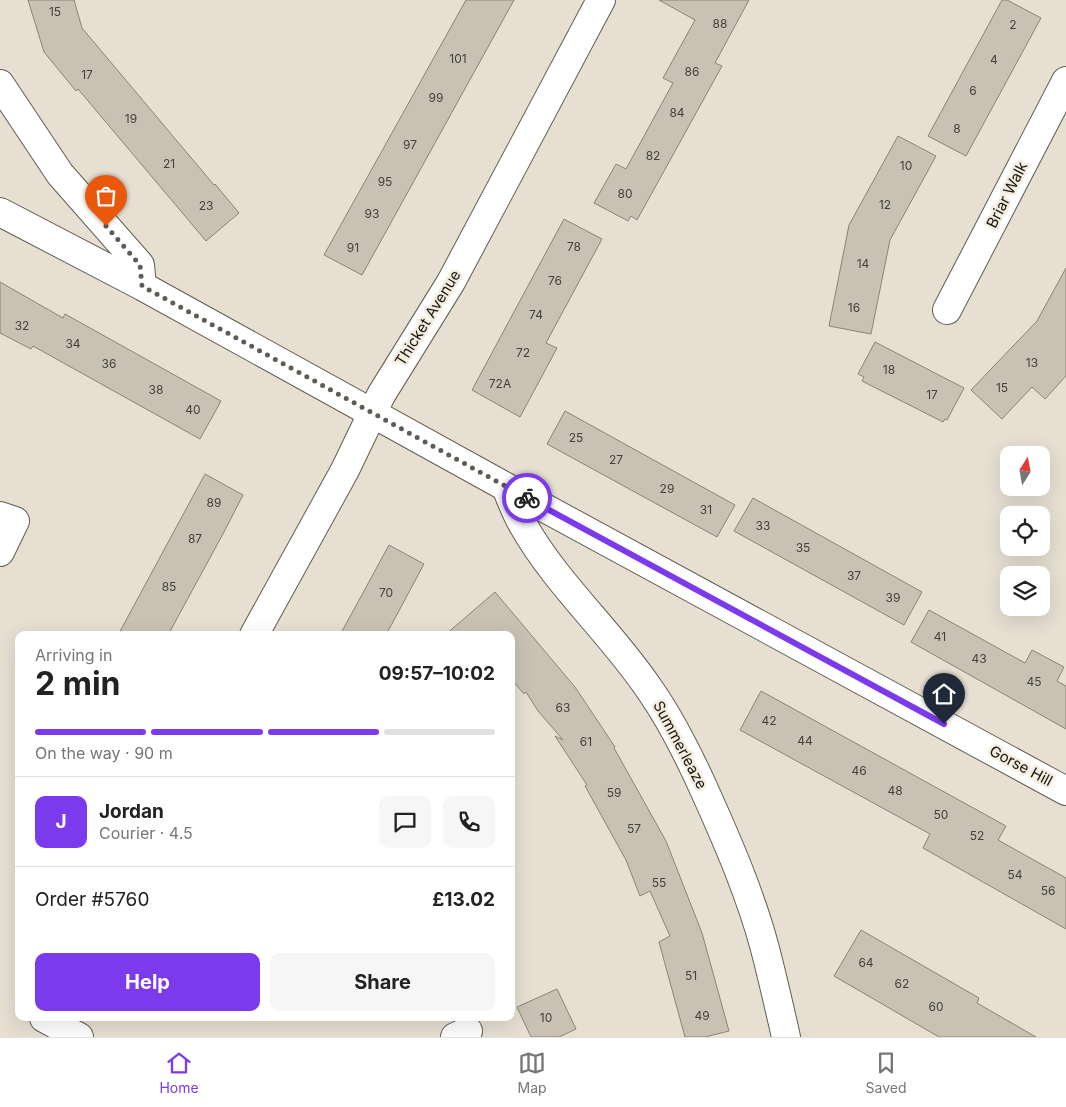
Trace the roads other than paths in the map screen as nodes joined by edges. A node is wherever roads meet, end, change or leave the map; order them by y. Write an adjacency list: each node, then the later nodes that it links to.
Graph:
1 (601, 0): 7 (street, Thicket Avenue)
2 (1066, 80): 6 (street, Briar Walk)
3 (0, 84): 5 (street)
4 (0, 212): 5 (street, Gorse Hill)
5 (142, 286): 7 (street, Gorse Hill)
6 (947, 310)
7 (372, 412): 8 (street, Gorse Hill); 11 (street, Thicket Avenue)
8 (506, 487): 12 (street, Gorse Hill); 17 (street, Summerleaze)
9 (0, 516): 10 (street)
10 (0, 552)
11 (256, 631)
12 (1066, 791)
13 (41, 1021): 15 (street)
14 (49, 1021): 16 (street)
15 (30, 1037)
16 (79, 1037)
17 (786, 1037)

